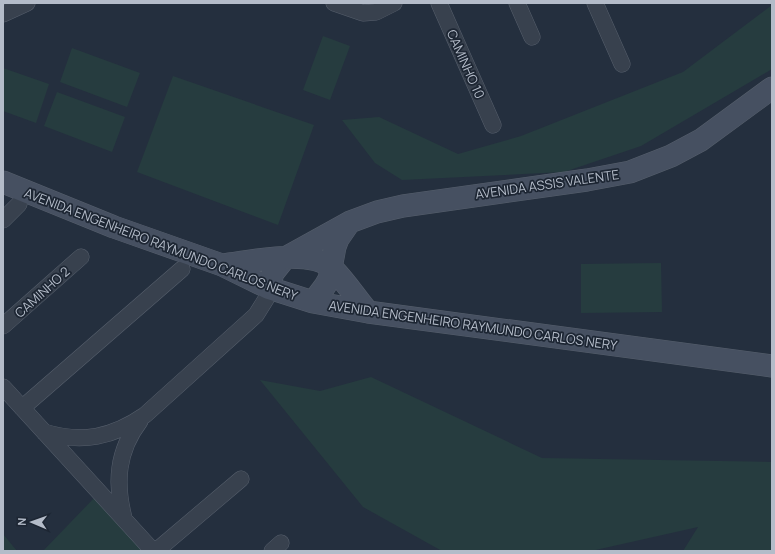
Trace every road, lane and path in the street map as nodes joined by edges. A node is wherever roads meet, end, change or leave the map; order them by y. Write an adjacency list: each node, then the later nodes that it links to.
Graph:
1 (27, 3): 7 (street)
2 (334, 3): 3 (street)
3 (394, 3)
4 (439, 3): 11 (street, CAMINHO 10)
5 (517, 3): 8 (street)
6 (595, 3): 9 (street)
7 (3, 14)
8 (532, 37)
9 (622, 64)
10 (772, 88): 15 (main road, AVENIDA ASSIS VALENTE)
11 (493, 125)
12 (3, 182): 18 (main road, AVENIDA ENGENHEIRO RAYMUNDO CARLOS NERY)
13 (19, 204): 14 (street)
14 (3, 220)
15 (350, 222): 17 (main road, AVENIDA ASSIS VALENTE); 19 (main road)
16 (81, 257): 24 (street, CAMINHO 2)
17 (285, 258): 18 (main road, AVENIDA ASSIS VALENTE); 19 (main road); 21 (main road)
18 (222, 265): 21 (main road, AVENIDA ENGENHEIRO RAYMUNDO CARLOS NERY)
19 (332, 268): 22 (main road); 23 (main road)
20 (182, 269): 27 (street)
21 (269, 288): 22 (main road, AVENIDA ENGENHEIRO RAYMUNDO CARLOS NERY); 28 (street)
22 (313, 302): 23 (main road, AVENIDA ENGENHEIRO RAYMUNDO CARLOS NERY)
23 (368, 312): 25 (main road, AVENIDA ENGENHEIRO RAYMUNDO CARLOS NERY)
24 (3, 326)
25 (772, 366)
26 (3, 387): 27 (street)
27 (22, 408): 29 (street)
28 (145, 415): 29 (street); 31 (street)
29 (44, 432): 31 (street)
30 (241, 479): 33 (street)
31 (125, 520): 32 (street)
32 (153, 551)
33 (156, 551)

